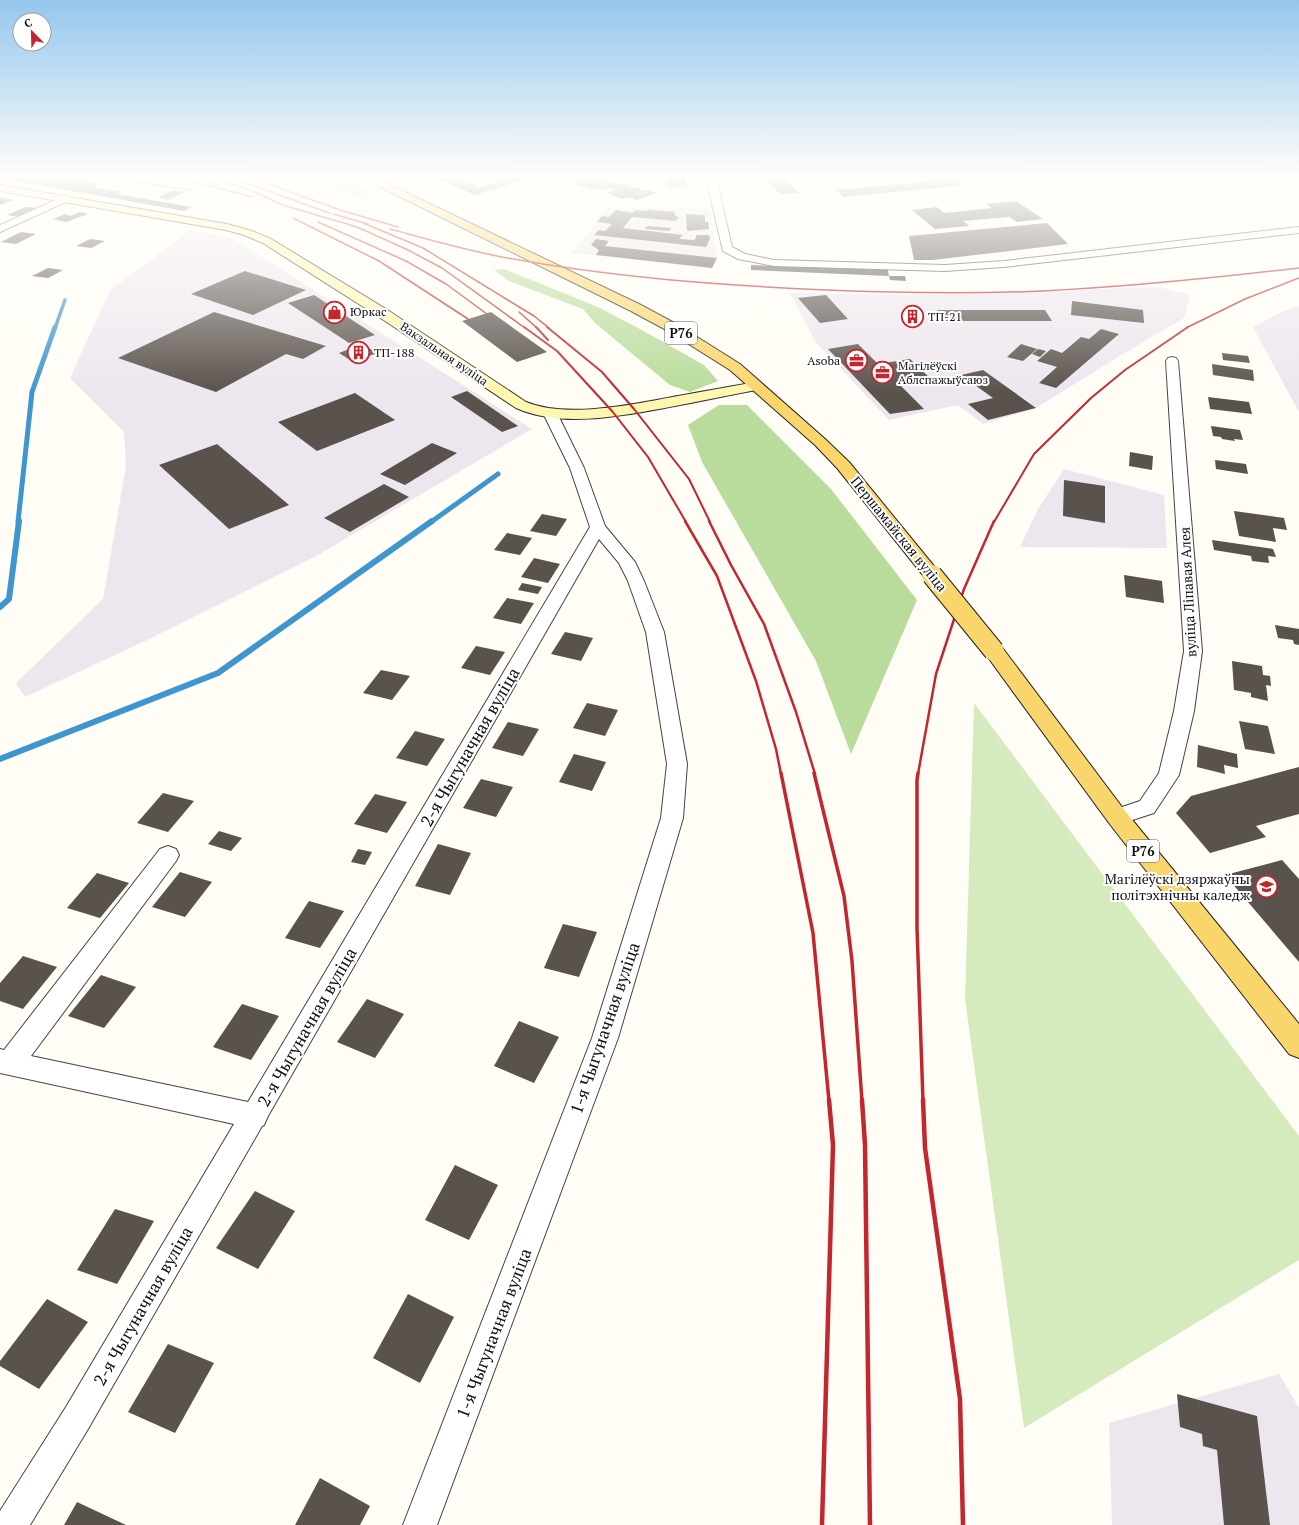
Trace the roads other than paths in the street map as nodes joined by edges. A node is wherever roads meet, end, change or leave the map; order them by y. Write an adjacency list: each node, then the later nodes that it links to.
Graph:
1 (278, 249): 7 (main road, Вакзальная вуліца)
2 (513, 249): 6 (main road, Першамайская вуліца / Р76)
3 (728, 249): 4 (street)
4 (1133, 249)
5 (1172, 361): 9 (street, вуліца Ліпавая Алея)
6 (756, 386): 7 (main road, Вакзальная вуліца); 9 (main road, Першамайская вуліца / Р76, bridge)
7 (550, 413): 8 (street)
8 (598, 527): 13 (street, 2-я Чыгуначная вуліца); 15 (street, 1-я Чыгуначная вуліца)
9 (1117, 817): 11 (main road, Першамайская вуліца / Р76)
10 (168, 855): 12 (street)
11 (1299, 1045)
12 (5, 1062): 13 (street)
13 (255, 1116): 14 (street, 2-я Чыгуначная вуліца)
14 (11, 1525)
15 (420, 1525)

